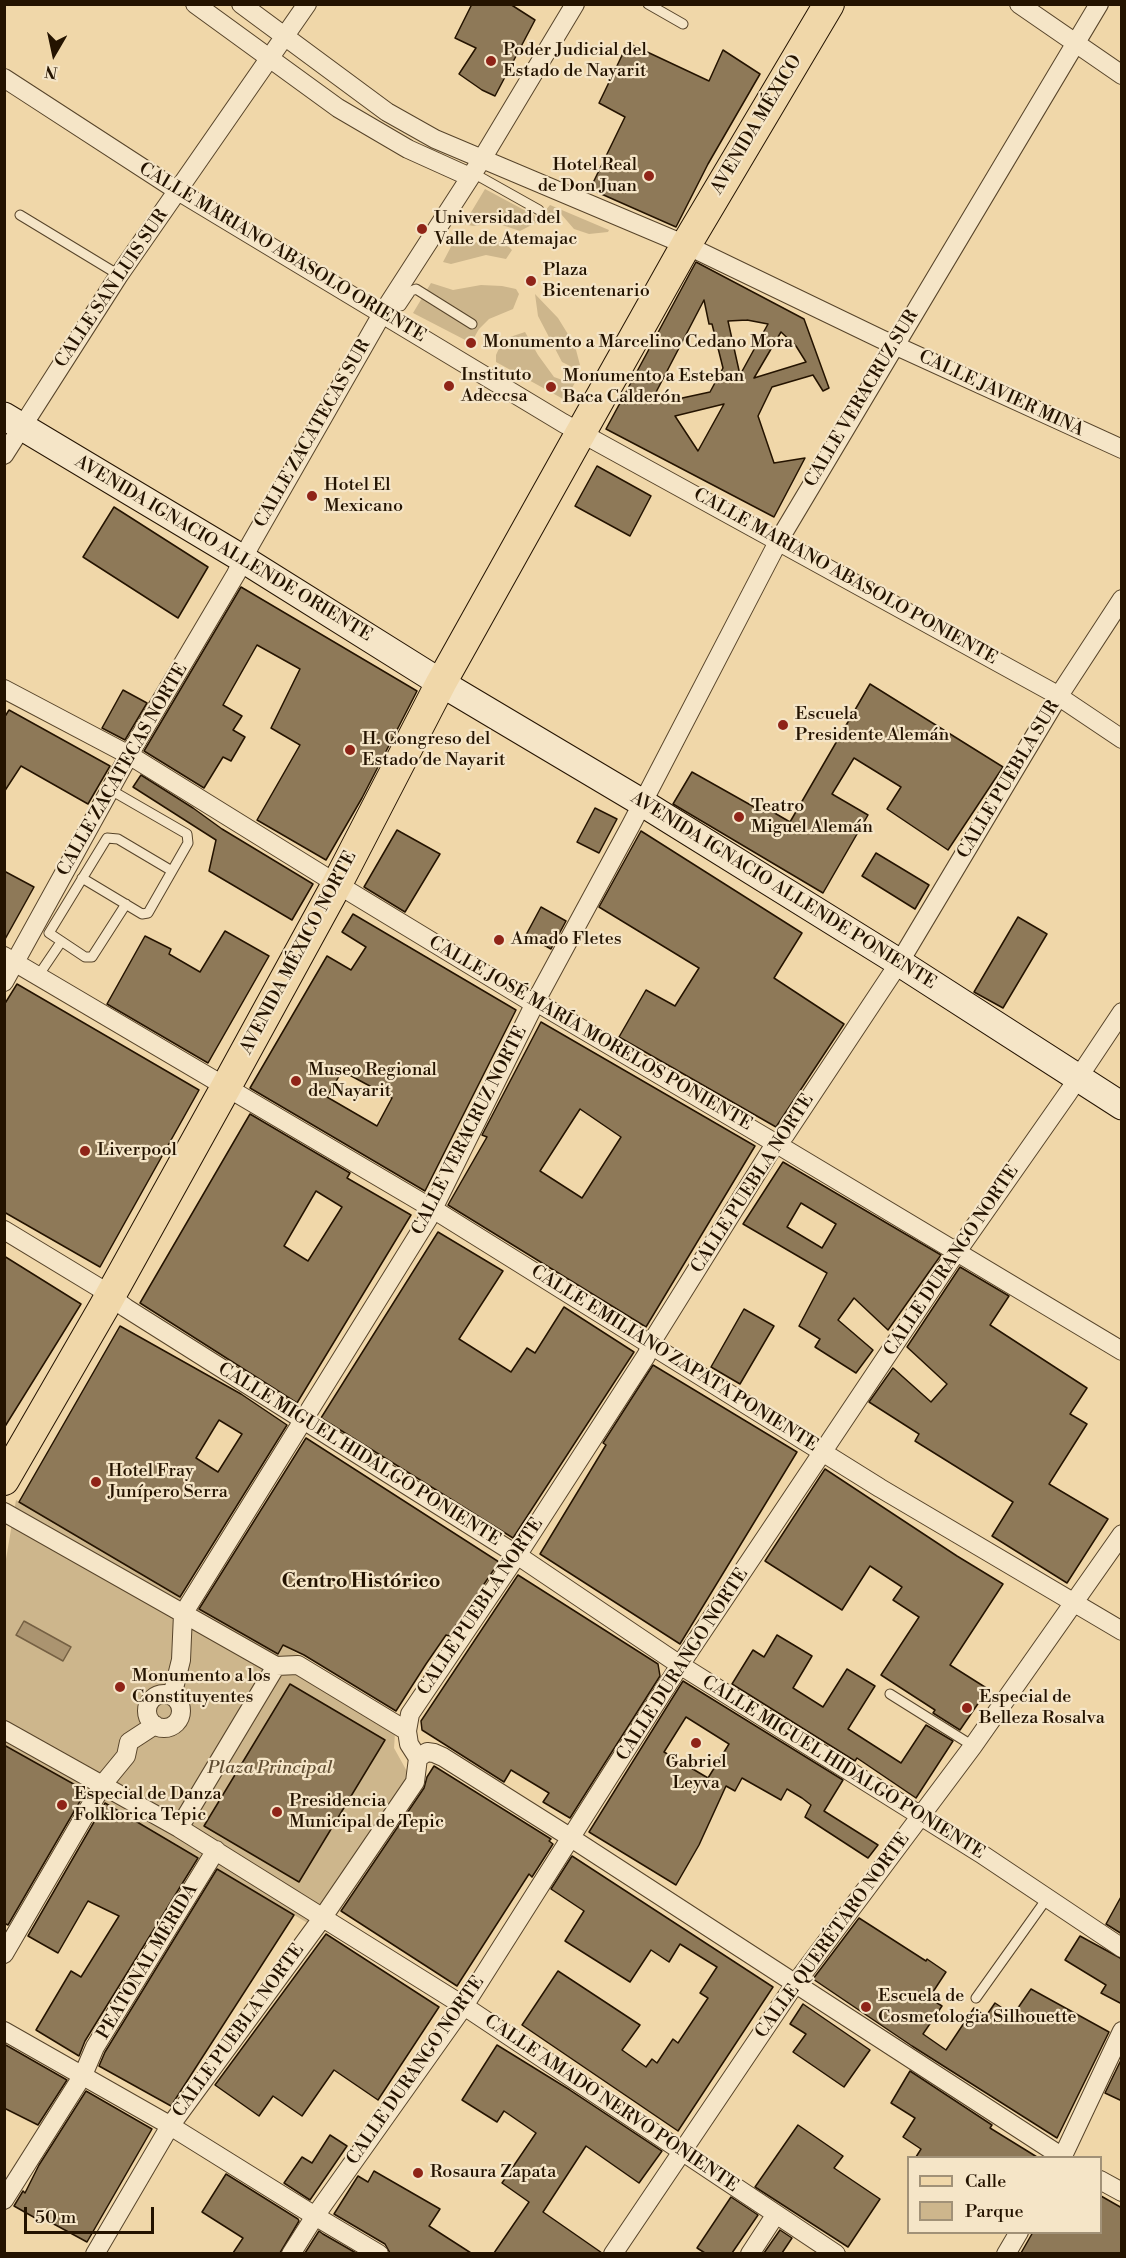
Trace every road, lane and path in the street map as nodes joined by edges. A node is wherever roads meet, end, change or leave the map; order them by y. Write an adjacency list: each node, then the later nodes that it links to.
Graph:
1 (195, 4): 12 (street)
2 (241, 4): 10 (street, CALLE JAVIER MINA)
3 (307, 4): 10 (street, CALLE SAN LUIS SUR)
4 (575, 4): 15 (street, CALLE ZACATECAS SUR)
5 (648, 4): 9 (lane)
6 (829, 4): 19 (main road, AVENIDA MÉXICO)
7 (1019, 4): 11 (street)
8 (1099, 4): 11 (street, CALLE VERACRUZ SUR)
9 (683, 24)
10 (286, 36): 12 (street, CALLE SAN LUIS SUR); 15 (street, CALLE JAVIER MINA)
11 (1076, 44): 13 (street); 23 (street, CALLE VERACRUZ SUR)
12 (271, 59): 15 (street); 16 (street, CALLE SAN LUIS SUR)
13 (1122, 75)
14 (4, 78): 16 (street, CALLE MARIANO ABASOLO ORIENTE)
15 (475, 170): 17 (lane); 19 (street, CALLE JAVIER MINA); 21 (street, CALLE ZACATECAS SUR)
16 (178, 191): 20 (street, CALLE SAN LUIS SUR); 21 (street, CALLE MARIANO ABASOLO ORIENTE)
17 (539, 210)
18 (20, 215): 20 (lane)
19 (686, 245): 23 (street, CALLE JAVIER MINA); 25 (main road, AVENIDA MÉXICO)
20 (119, 275): 24 (street, CALLE SAN LUIS SUR)
21 (386, 308): 22 (lane); 25 (street, CALLE MARIANO ABASOLO ORIENTE); 29 (street, CALLE ZACATECAS SUR)
22 (472, 324)
23 (894, 345): 26 (street, CALLE JAVIER MINA); 28 (street, CALLE VERACRUZ SUR)
24 (13, 421): 27 (street, CALLE SAN LUIS SUR); 29 (main road, AVENIDA IGNACIO ALLENDE ORIENTE)
25 (577, 426): 28 (street, CALLE MARIANO ABASOLO PONIENTE); 31 (main road, AVENIDA MÉXICO NORTE)
26 (1122, 449)
27 (4, 455)
28 (779, 540): 33 (street, CALLE MARIANO ABASOLO PONIENTE); 37 (street, CALLE VERACRUZ SUR)
29 (243, 559): 31 (main road, AVENIDA IGNACIO ALLENDE ORIENTE); 35 (street, CALLE ZACATECAS NORTE)
30 (1122, 599): 33 (street, CALLE PUEBLA SUR)
31 (441, 683): 37 (main road, AVENIDA IGNACIO ALLENDE PONIENTE); 40 (main road, AVENIDA MÉXICO NORTE)
32 (4, 689): 35 (street, CALLE JOSÉ MARÍA MORELOS PONIENTE)
33 (1058, 697): 34 (street, CALLE MARIANO ABASOLO PONIENTE); 44 (street, CALLE PUEBLA SUR)
34 (1122, 739)
35 (129, 755): 36 (street, CALLE ZACATECAS NORTE); 40 (street, CALLE JOSÉ MARÍA MORELOS PONIENTE)
36 (110, 789): 38 (lane); 43 (street, CALLE ZACATECAS NORTE)
37 (641, 802): 44 (main road, AVENIDA IGNACIO ALLENDE PONIENTE); 47 (street, CALLE VERACRUZ NORTE)
38 (171, 871): 39 (lane); 41 (lane)
39 (82, 878): 41 (lane); 42 (lane)
40 (337, 884): 47 (street, CALLE JOSÉ MARÍA MORELOS PONIENTE); 50 (main road, AVENIDA MÉXICO NORTE)
41 (126, 904): 42 (lane)
42 (61, 942): 45 (lane)
43 (10, 959): 45 (street, CALLE EMILIANO ZAPATA PONIENTE); 46 (street, CALLE ZACATECAS NORTE)
44 (899, 963): 49 (main road, AVENIDA IGNACIO ALLENDE PONIENTE); 52 (street, CALLE PUEBLA NORTE)
45 (38, 976): 50 (street, CALLE EMILIANO ZAPATA PONIENTE)
46 (4, 982)
47 (535, 1003): 52 (street, CALLE JOSÉ MARÍA MORELOS PONIENTE); 53 (street, CALLE VERACRUZ NORTE)
48 (1122, 1012): 49 (street, CALLE DURANGO NORTE)
49 (1077, 1078): 51 (main road, AVENIDA IGNACIO ALLENDE PONIENTE); 55 (street, CALLE DURANGO NORTE)
50 (226, 1087): 53 (street, CALLE EMILIANO ZAPATA PONIENTE); 56 (main road, AVENIDA MÉXICO NORTE)
51 (1122, 1106)
52 (776, 1143): 55 (street, CALLE JOSÉ MARÍA MORELOS PONIENTE); 57 (street, CALLE PUEBLA NORTE)
53 (433, 1209): 57 (street, CALLE EMILIANO ZAPATA PONIENTE); 59 (street, CALLE VERACRUZ NORTE)
54 (4, 1230): 56 (street, CALLE MIGUEL HIDALGO PONIENTE)
55 (957, 1251): 58 (street, CALLE JOSÉ MARÍA MORELOS PONIENTE); 61 (street, CALLE DURANGO NORTE)
56 (111, 1296): 59 (street, CALLE MIGUEL HIDALGO PONIENTE); 60 (main road, AVENIDA MÉXICO NORTE)
57 (650, 1346): 61 (street, CALLE EMILIANO ZAPATA PONIENTE); 65 (street, CALLE PUEBLA NORTE)
58 (1122, 1351)
59 (303, 1421): 65 (street, CALLE MIGUEL HIDALGO PONIENTE); 67 (street, CALLE VERACRUZ NORTE)
60 (13, 1450): 62 (main road, AVENIDA MÉXICO NORTE)
61 (824, 1452): 66 (street, CALLE EMILIANO ZAPATA PONIENTE); 69 (street, CALLE DURANGO NORTE)
62 (4, 1480)
63 (4, 1512): 67 (street)
64 (1122, 1534): 66 (street, CALLE QUERÉTARO NORTE)
65 (517, 1555): 69 (street, CALLE MIGUEL HIDALGO PONIENTE); 73 (street, CALLE PUEBLA NORTE)
66 (1074, 1602): 68 (street, CALLE EMILIANO ZAPATA PONIENTE); 74 (street, CALLE QUERÉTARO NORTE)
67 (183, 1614): 70 (street); 76 (street)
68 (1122, 1631)
69 (680, 1665): 77 (street, CALLE MIGUEL HIDALGO PONIENTE); 79 (street, CALLE DURANGO NORTE)
70 (276, 1666): 73 (street); 78 (street)
71 (890, 1694): 74 (lane)
72 (4, 1730): 76 (street, CALLE AMADO NERVO PONIENTE)
73 (407, 1731): 75 (street)
74 (973, 1746): 77 (street, CALLE QUERÉTARO NORTE)
75 (418, 1758): 79 (street); 82 (street, CALLE PUEBLA NORTE)
76 (103, 1784): 78 (street, CALLE AMADO NERVO PONIENTE); 84 (street)
77 (920, 1816): 81 (street, CALLE MIGUEL HIDALGO PONIENTE); 85 (street, CALLE QUERÉTARO NORTE)
78 (179, 1828): 80 (street, CALLE AMADO NERVO PONIENTE)
79 (571, 1838): 85 (street); 87 (street, CALLE DURANGO NORTE)
80 (216, 1850): 82 (street, CALLE AMADO NERVO PONIENTE); 90 (street, PEATONAL MÉRIDA)
81 (1048, 1897): 83 (street, CALLE MIGUEL HIDALGO PONIENTE); 86 (lane)
82 (323, 1917): 87 (street, CALLE AMADO NERVO PONIENTE); 91 (street, CALLE PUEBLA NORTE)
83 (1122, 1948)
84 (4, 1954)
85 (795, 1984): 92 (street, CALLE QUERÉTARO NORTE); 93 (street)
86 (976, 1998)
87 (464, 2006): 92 (street, CALLE AMADO NERVO PONIENTE); 99 (street, CALLE DURANGO NORTE)
88 (4, 2031): 90 (street)
89 (1122, 2031): 94 (street)
90 (82, 2075): 91 (street); 97 (street, PEATONAL MÉRIDA)
91 (170, 2126): 99 (street); 101 (street, CALLE PUEBLA NORTE)
92 (681, 2151): 98 (street, CALLE AMADO NERVO PONIENTE); 104 (street, CALLE QUERÉTARO NORTE)
93 (1060, 2156)
94 (1062, 2156)
95 (1102, 2181): 96 (street)
96 (1122, 2192)
97 (4, 2200)
98 (776, 2214): 105 (street); 106 (street, CALLE AMADO NERVO PONIENTE)
99 (315, 2216): 102 (street, CALLE DURANGO NORTE); 103 (street)
100 (1017, 2234): 107 (street)
101 (95, 2253)
102 (291, 2253)
103 (379, 2253)
104 (613, 2253)
105 (750, 2253)
106 (836, 2253)
107 (1006, 2253)

